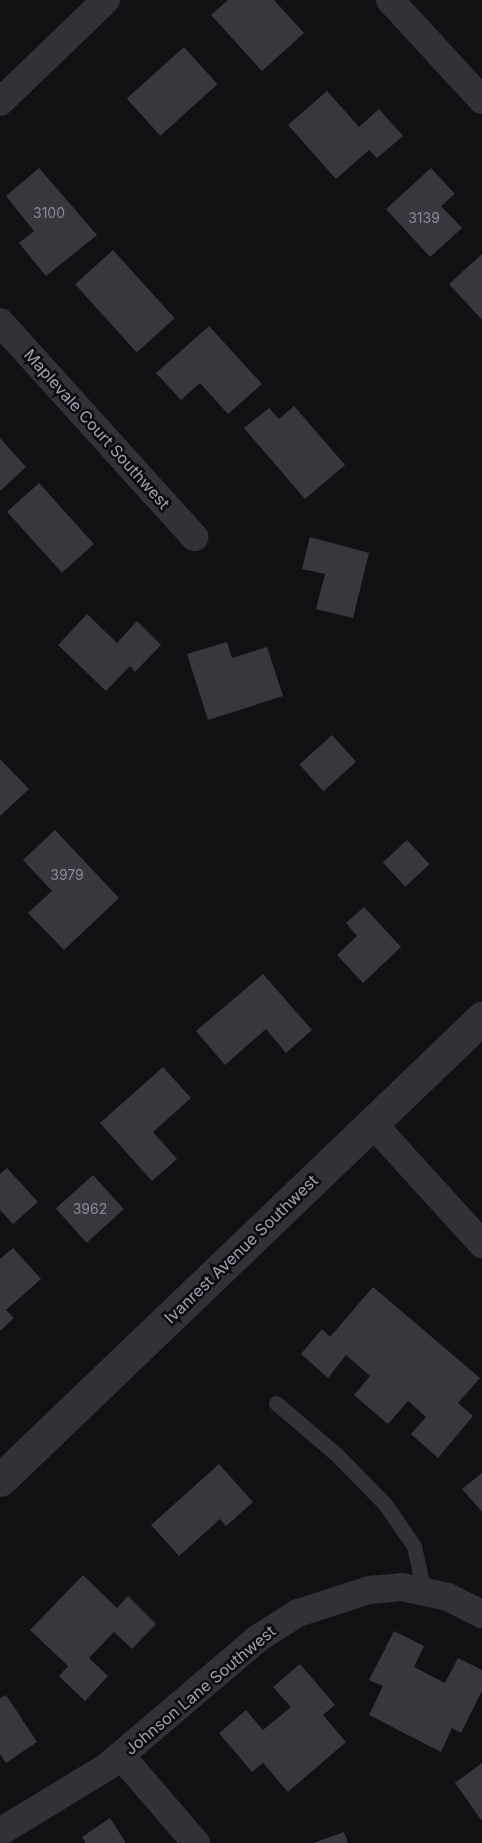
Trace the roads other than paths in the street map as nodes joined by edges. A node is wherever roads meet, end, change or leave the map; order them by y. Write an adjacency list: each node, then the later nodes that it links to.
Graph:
1 (106, 0): 4 (street)
2 (390, 0): 3 (street)
3 (482, 100)
4 (0, 102)
5 (0, 322): 6 (street, Maplevale Court Southwest)
6 (194, 537)
7 (482, 1018): 8 (street, Ivanrest Avenue Southwest)
8 (372, 1123): 9 (street); 11 (street, Ivanrest Avenue Southwest)
9 (482, 1244)
10 (276, 1403): 12 (lane)
11 (0, 1480)
12 (423, 1588): 13 (street, Johnson Lane Southwest); 14 (street, Johnson Lane Southwest)
13 (482, 1614)
14 (121, 1756): 15 (street, Johnson Lane Southwest); 16 (street)
15 (0, 1832)
16 (196, 1843)

